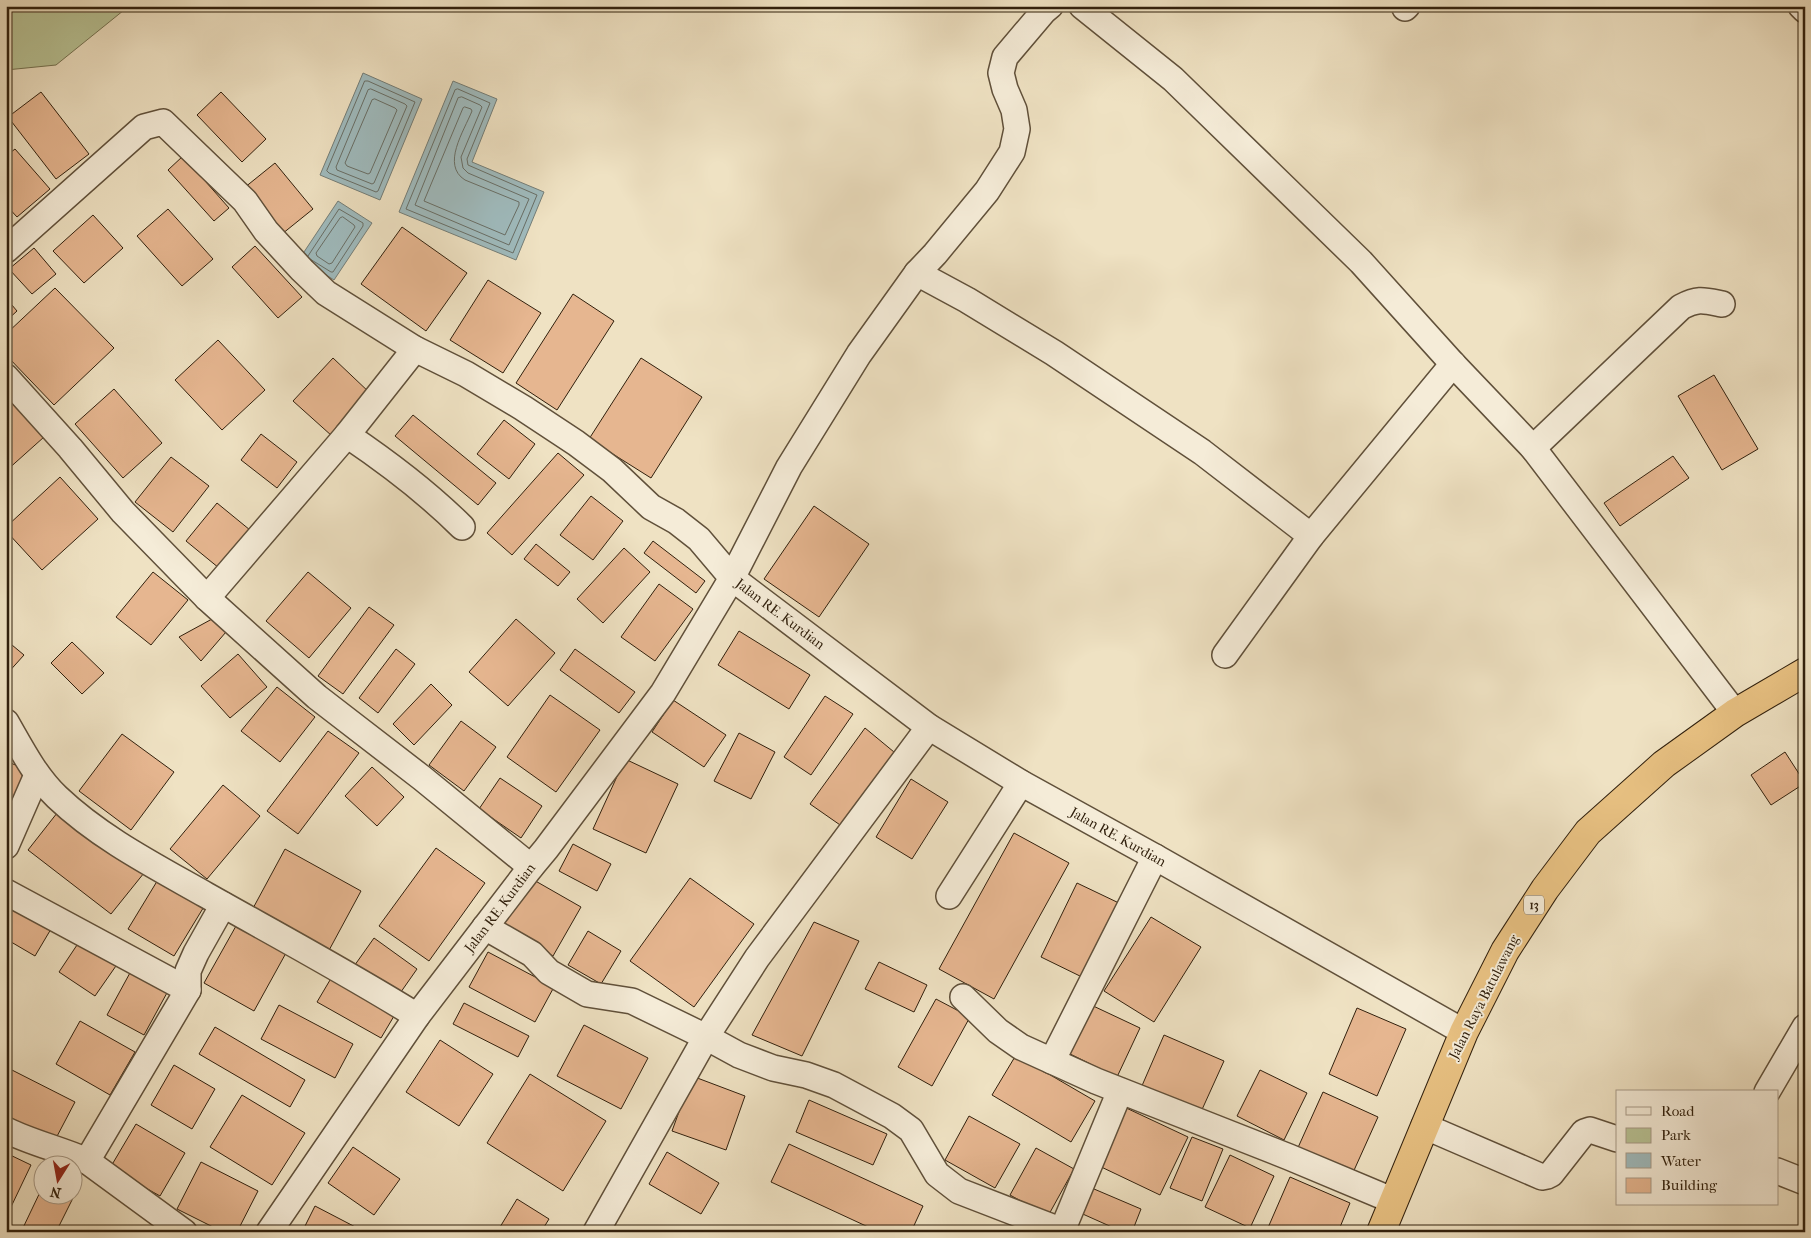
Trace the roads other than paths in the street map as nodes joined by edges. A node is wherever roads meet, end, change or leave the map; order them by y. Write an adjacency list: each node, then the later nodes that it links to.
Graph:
1 (1050, 6): 6 (street)
2 (1082, 6): 9 (street)
3 (1801, 6): 4 (street)
4 (1805, 10)
5 (6, 250): 8 (street)
6 (918, 273): 14 (street); 15 (street)
7 (1722, 304): 12 (street)
8 (415, 349): 11 (street); 15 (street)
9 (1453, 364): 12 (street); 14 (street)
10 (6, 377): 16 (street)
11 (347, 435): 13 (street); 16 (street)
12 (1533, 448): 19 (street)
13 (462, 527)
14 (1311, 536): 17 (street)
15 (732, 578): 21 (street, Jalan RE. Kurdian); 26 (street, Jalan RE. Kurdian)
16 (207, 598): 26 (street)
17 (1225, 655)
18 (1802, 677): 19 (highway, Jalan Raya Batulawang / 13)
19 (1735, 713): 35 (highway, Jalan Raya Batulawang / 13)
20 (6, 722): 22 (street)
21 (929, 727): 23 (street, Jalan RE. Kurdian); 36 (street)
22 (37, 775): 24 (street); 29 (street)
23 (1021, 783): 25 (street, Jalan RE. Kurdian); 28 (street)
24 (6, 846)
25 (1155, 857): 35 (street, Jalan RE. Kurdian); 37 (street)
26 (531, 866): 30 (street, Jalan RE. Kurdian)
27 (6, 892): 31 (street)
28 (949, 896)
29 (223, 905): 31 (street); 33 (street)
30 (485, 927): 33 (street, Jalan RE. Kurdian); 36 (street)
31 (188, 990): 43 (street)
32 (963, 997): 37 (street)
33 (417, 1016): 49 (street, Jalan RE. Kurdian)
34 (1805, 1027): 38 (street)
35 (1464, 1032): 40 (highway, Jalan Raya Batulawang / 13)
36 (706, 1038): 47 (street); 50 (street)
37 (1052, 1062): 39 (street)
38 (1768, 1090)
39 (1120, 1091): 46 (street); 47 (street)
40 (1424, 1126): 42 (street); 46 (highway, Jalan Raya Batulawang / 13)
41 (6, 1130): 43 (street)
42 (1616, 1139)
43 (87, 1161): 48 (street)
44 (1778, 1171): 45 (street)
45 (1805, 1182)
46 (1394, 1201): 51 (highway, Jalan Raya Batulawang / 13)
47 (1064, 1231)
48 (184, 1232)
49 (269, 1232)
50 (596, 1232)
51 (1381, 1232)

